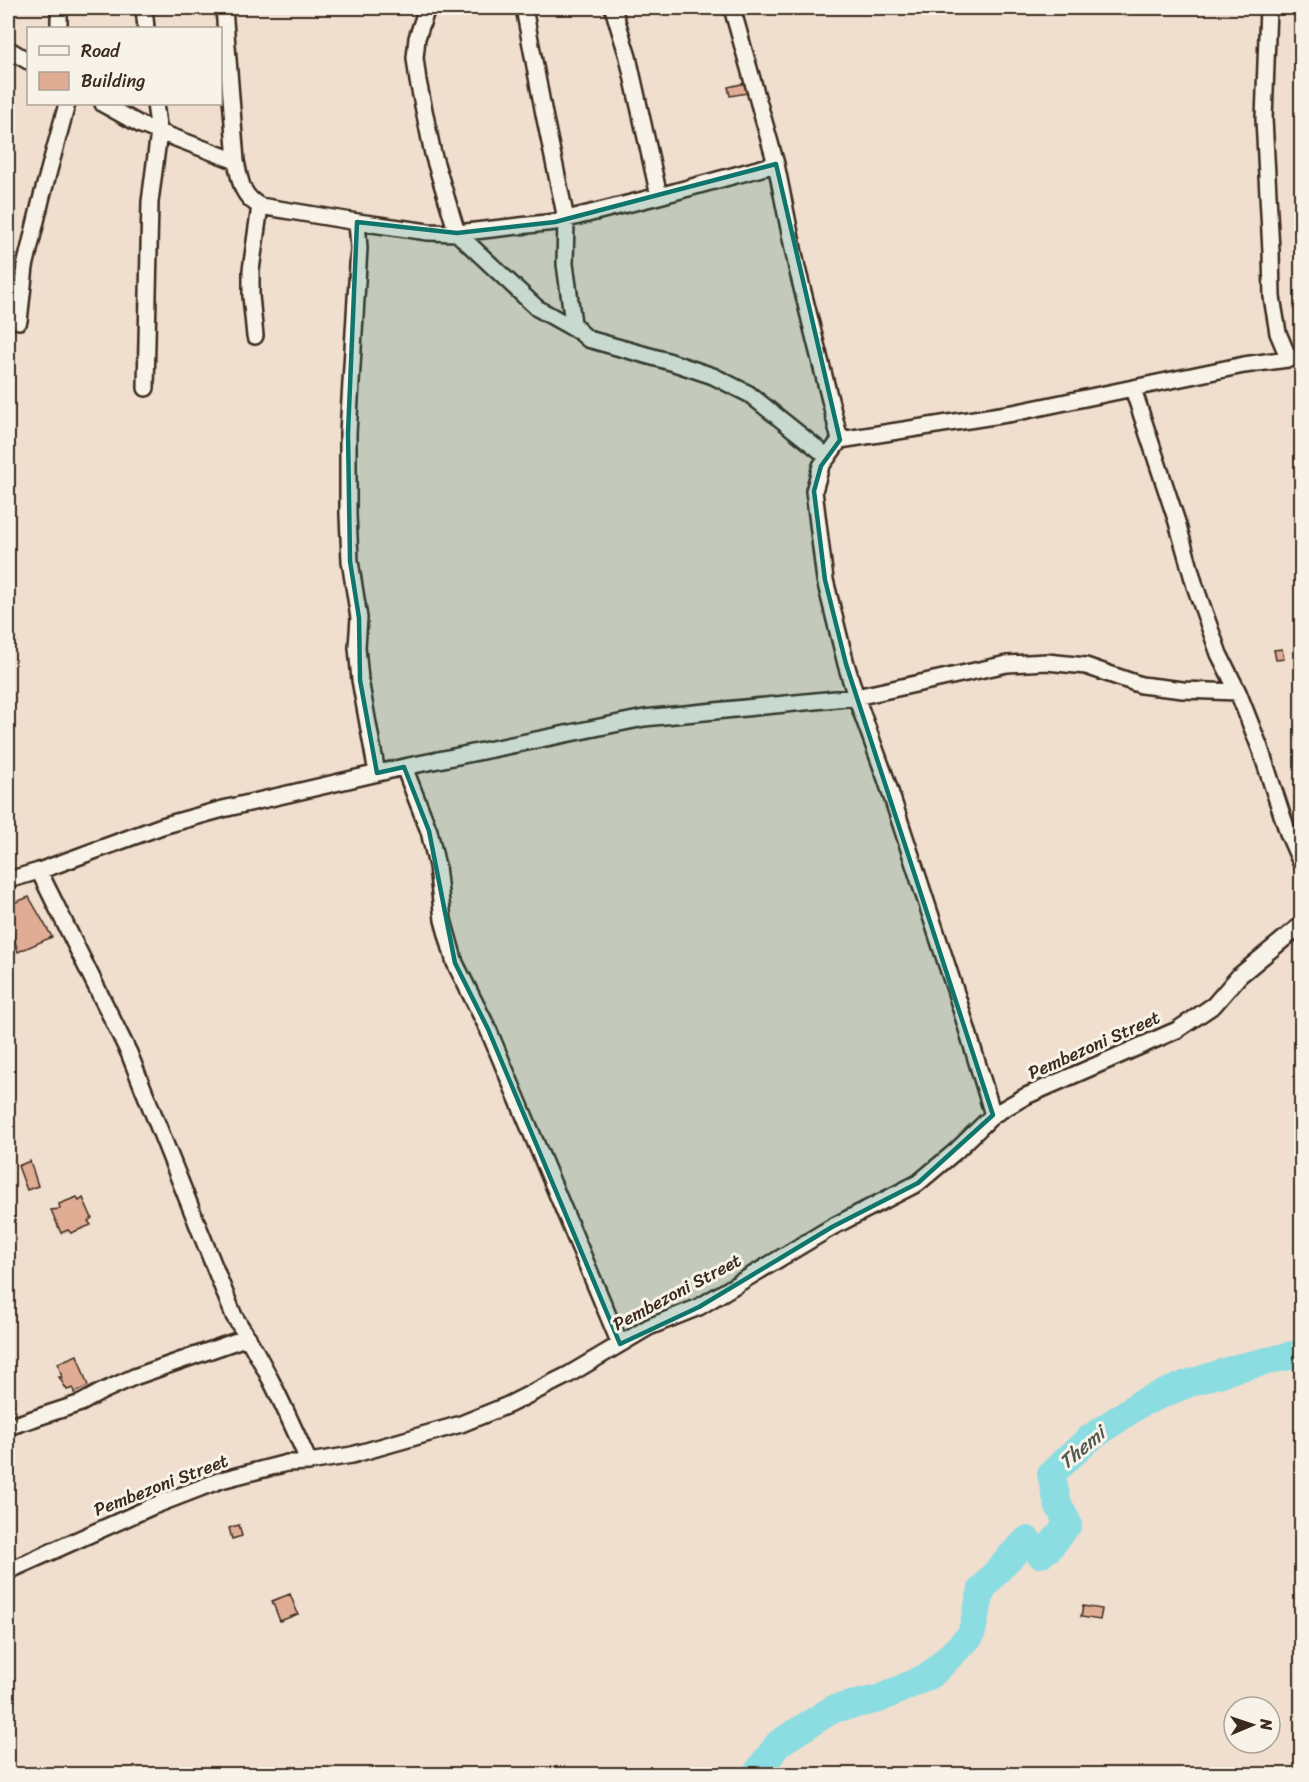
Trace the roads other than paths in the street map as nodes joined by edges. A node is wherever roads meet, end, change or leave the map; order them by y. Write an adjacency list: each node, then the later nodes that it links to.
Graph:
1 (59, 8): 9 (street)
2 (144, 8): 10 (street)
3 (224, 8): 17 (street)
4 (427, 8): 23 (street)
5 (524, 8): 21 (street)
6 (613, 8): 19 (street)
7 (732, 8): 18 (street)
8 (1268, 8): 27 (street)
9 (59, 27)
10 (146, 27)
11 (8, 49): 12 (street)
12 (27, 60)
13 (67, 105): 24 (street)
14 (105, 105): 16 (street)
15 (155, 105): 16 (street)
16 (159, 132): 17 (street); 28 (street)
17 (236, 161): 20 (street)
18 (776, 164): 19 (street); 30 (street)
19 (659, 196): 21 (street)
20 (260, 206): 22 (street); 26 (street)
21 (566, 219): 23 (street); 25 (street)
22 (357, 222): 23 (street); 35 (street)
23 (456, 233): 25 (street)
24 (19, 321)
25 (580, 332): 31 (street)
26 (255, 336)
27 (1295, 358): 29 (street)
28 (146, 388)
29 (1133, 389): 30 (street); 32 (street)
30 (840, 440): 31 (street)
31 (828, 457): 33 (street)
32 (1238, 692): 33 (street); 36 (street)
33 (856, 698): 34 (street); 40 (street)
34 (404, 766): 35 (street); 42 (street)
35 (377, 773): 37 (street)
36 (1302, 865)
37 (39, 871): 38 (street); 41 (street)
38 (8, 880)
39 (1302, 924): 40 (street, Pembezoni Street)
40 (993, 1115): 42 (street, Pembezoni Street)
41 (248, 1336): 43 (street); 44 (street)
42 (620, 1344): 44 (street, Pembezoni Street)
43 (8, 1427)
44 (309, 1462): 45 (street, Pembezoni Street)
45 (8, 1571)

